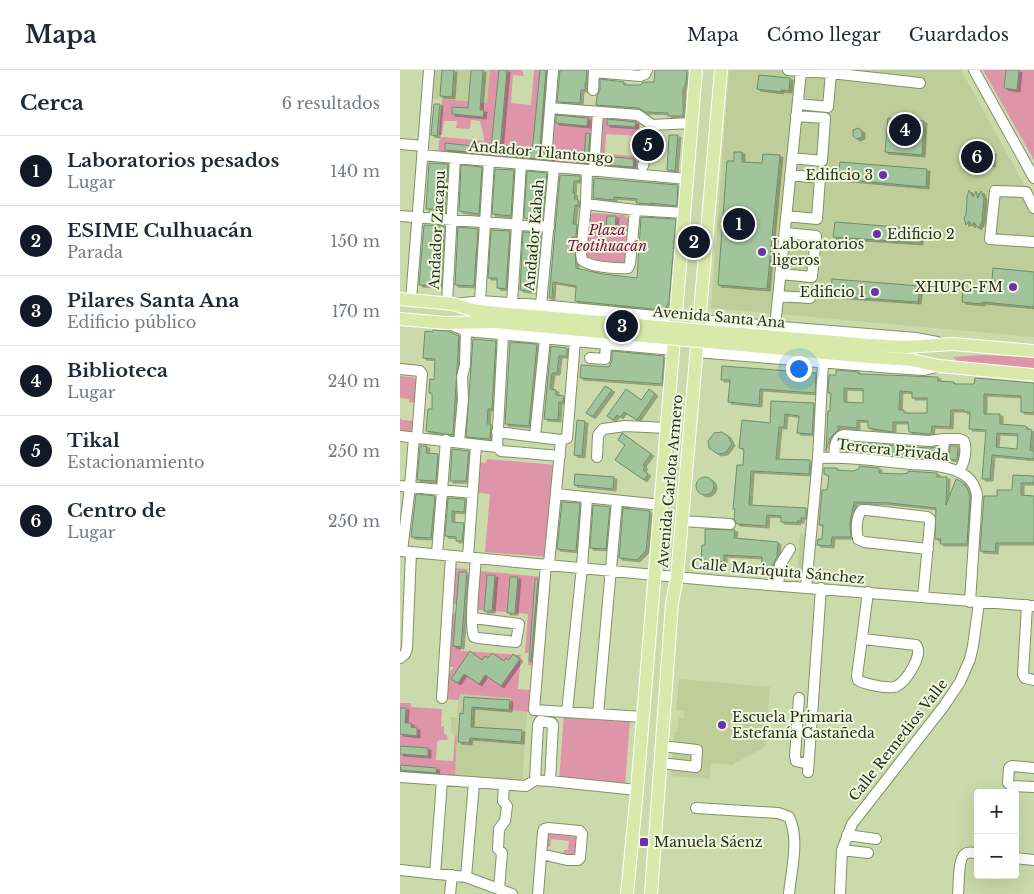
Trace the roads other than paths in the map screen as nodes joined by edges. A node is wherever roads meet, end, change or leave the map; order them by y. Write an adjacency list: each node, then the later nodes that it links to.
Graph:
1 (429, 70): 21 (street)
2 (553, 70): 14 (street)
3 (647, 70): 8 (street)
4 (696, 70): 17 (main road, Avenida Carlota Armero)
5 (720, 70): 57 (main road, Avenida Carlota Armero)
6 (788, 70): 9 (street)
7 (974, 70): 30 (street)
8 (594, 71): 12 (street)
9 (801, 71): 10 (street); 13 (street)
10 (831, 74): 11 (street); 13 (street)
11 (920, 83)
12 (593, 90)
13 (798, 104): 16 (street)
14 (550, 108): 15 (street); 20 (street)
15 (598, 112): 18 (street); 28 (street)
16 (796, 116): 23 (street); 23 (street)
17 (691, 123): 18 (street); 31 (main road, Avenida Carlota Armero)
18 (652, 124): 26 (street)
19 (400, 144): 21 (street, Andador Tilantongo)
20 (547, 147)
21 (423, 151): 22 (street, Andador Tilantongo); 38 (street)
22 (455, 158): 24 (street, Andador Tilantongo); 39 (street, Andador Zacapu)
23 (792, 158): 29 (street)
24 (490, 161): 25 (street, Andador Tilantongo); 40 (street)
25 (521, 164): 27 (street, Andador Tilantongo); 41 (street)
26 (643, 166)
27 (554, 167): 28 (street, Andador Tilantongo); 42 (street, Andador Kabah)
28 (590, 170): 31 (street, Andador Tilantongo); 32 (street)
29 (790, 175): 37 (street); 37 (street)
30 (1034, 178)
31 (687, 179): 35 (main road, Avenida Carlota Armero)
32 (586, 204): 34 (street); 34 (street)
33 (1034, 208): 44 (street)
34 (635, 210): 35 (street)
35 (684, 213): 55 (main road, Avenida Carlota Armero)
36 (400, 216): 38 (street)
37 (786, 216): 43 (street)
38 (417, 218): 39 (street); 48 (street)
39 (451, 220): 40 (street); 50 (street, Andador Zacapu)
40 (484, 223): 41 (street); 49 (street)
41 (517, 226): 42 (street); 51 (street)
42 (549, 228): 52 (street, Andador Kabah)
43 (785, 233): 45 (street); 45 (street)
44 (1034, 242)
45 (780, 274): 46 (street)
46 (778, 296): 47 (street); 60 (street)
47 (810, 298)
48 (405, 299): 50 (main road, Avenida Santa Ana)
49 (480, 301): 50 (street, Avenida Santa Ana); 51 (street, Avenida Santa Ana)
50 (450, 303): 54 (main road, Avenida Santa Ana)
51 (512, 303): 52 (street, Avenida Santa Ana)
52 (541, 305): 53 (street, Avenida Santa Ana)
53 (638, 315): 55 (street, Avenida Santa Ana); 67 (street)
54 (496, 317): 58 (main road, Avenida Santa Ana); 69 (main road, Avenida Santa Ana, bridge)
55 (676, 318): 68 (main road, Avenida Carlota Armero)
56 (400, 319): 58 (main road, Avenida Santa Ana)
57 (699, 320): 59 (street, Avenida Santa Ana); 71 (main road, Avenida Carlota Armero)
58 (446, 323): 61 (street, Avenida Santa Ana)
59 (760, 326): 60 (street, Avenida Santa Ana); 73 (street)
60 (775, 327): 66 (street, Avenida Santa Ana)
61 (466, 331): 62 (street, Avenida Santa Ana); 86 (street)
62 (503, 335): 63 (street, Avenida Santa Ana); 79 (street)
63 (545, 338): 64 (street, Avenida Santa Ana); 81 (street)
64 (575, 341): 65 (street, Avenida Santa Ana); 84 (street)
65 (606, 344): 67 (street, Avenida Santa Ana); 72 (street)
66 (953, 344): 69 (main road, Avenida Santa Ana); 70 (main road, Avenida Santa Ana)
67 (634, 347): 68 (street, Avenida Santa Ana)
68 (673, 350): 78 (main road, Avenida Carlota Armero)
69 (869, 351): 75 (main road, Avenida Santa Ana)
70 (1034, 351)
71 (696, 352): 73 (street, Avenida Santa Ana); 102 (main road, Avenida Carlota Armero)
72 (590, 358)
73 (758, 358): 74 (street, Avenida Santa Ana)
74 (823, 362): 75 (street, Avenida Santa Ana); 92 (street)
75 (939, 366): 77 (main road, Avenida Santa Ana)
76 (400, 369): 82 (street)
77 (1034, 375)
78 (667, 428): 90 (street); 101 (main road, Avenida Carlota Armero)
79 (497, 432): 81 (street); 88 (street)
80 (400, 436): 82 (street)
81 (535, 436): 84 (street)
82 (415, 437): 83 (street); 95 (street)
83 (446, 440): 86 (street); 96 (street)
84 (561, 440): 89 (street)
85 (944, 440): 91 (street); 93 (street); 94 (street)
86 (459, 442): 87 (street)
87 (476, 445): 88 (street); 97 (street)
88 (497, 447): 89 (street)
89 (560, 456): 98 (street)
90 (597, 457)
91 (834, 457): 92 (street, Tercera Privada); 93 (street, Tercera Privada)
92 (818, 458): 116 (street)
93 (942, 467): 94 (street, Tercera Privada)
94 (958, 472): 121 (street, Tercera Privada)
95 (405, 486): 96 (street); 106 (street)
96 (441, 490): 97 (street); 107 (street)
97 (472, 493): 109 (street)
98 (556, 494): 99 (street); 110 (street)
99 (587, 498): 100 (street); 111 (street)
100 (617, 501): 101 (street); 112 (street)
101 (660, 505): 113 (main road, Avenida Carlota Armero)
102 (681, 521): 103 (street); 114 (main road, Avenida Carlota Armero)
103 (730, 524)
104 (790, 549): 115 (street)
105 (928, 549): 105 (street); 119 (street)
106 (404, 551): 107 (street, Calle Mariquita Sánchez); 120 (street)
107 (437, 554): 108 (street, Calle Mariquita Sánchez)
108 (451, 556): 109 (street, Calle Mariquita Sánchez); 128 (street)
109 (472, 557): 110 (street, Calle Mariquita Sánchez); 123 (street)
110 (548, 564): 111 (street, Calle Mariquita Sánchez); 130 (street)
111 (582, 567): 112 (street, Calle Mariquita Sánchez); 130 (street)
112 (610, 570): 113 (street, Calle Mariquita Sánchez); 131 (street)
113 (654, 574): 114 (street, Calle Mariquita Sánchez); 132 (main road, Avenida Carlota Armero)
114 (677, 577): 115 (street, Calle Mariquita Sánchez); 133 (main road, Avenida Carlota Armero)
115 (778, 586): 116 (street, Calle Mariquita Sánchez)
116 (806, 588): 117 (street, Calle Mariquita Sánchez)
117 (821, 588): 118 (street, Calle Mariquita Sánchez); 129 (street)
118 (868, 592): 119 (street, Calle Mariquita Sánchez); 124 (street)
119 (923, 597): 121 (street, Calle Mariquita Sánchez)
120 (404, 600): 126 (street)
121 (975, 603): 122 (street, Calle Mariquita Sánchez); 145 (street, Calle Remedios Valle)
122 (1031, 606): 125 (street)
123 (472, 618): 123 (street)
124 (863, 639): 124 (street)
125 (1029, 653): 127 (street)
126 (400, 658)
127 (1034, 680)
128 (442, 698)
129 (799, 698)
130 (567, 712): 131 (street)
131 (598, 714): 132 (street)
132 (643, 717): 143 (main road, Avenida Carlota Armero)
133 (662, 746): 134 (main road, Avenida Carlota Armero); 134 (street)
134 (661, 763): 162 (main road, Avenida Carlota Armero)
135 (1034, 768): 142 (street)
136 (400, 777): 137 (street)
137 (442, 780): 140 (street); 154 (street)
138 (535, 780): 139 (street); 139 (street); 141 (street)
139 (550, 780): 143 (street)
140 (474, 783): 141 (street); 156 (street)
141 (504, 785): 157 (street)
142 (1034, 787)
143 (637, 790): 161 (main road, Avenida Carlota Armero)
144 (696, 808): 163 (street)
145 (847, 835): 146 (street); 147 (street, Calle Remedios Valle)
146 (876, 839)
147 (842, 850): 148 (street); 164 (street, Calle Remedios Valle)
148 (868, 853)
149 (974, 853): 165 (street)
150 (541, 854): 150 (street); 160 (street)
151 (1019, 858): 152 (street)
152 (1034, 860)
153 (400, 870): 154 (street)
154 (435, 874): 155 (street)
155 (452, 875): 156 (street); 158 (street)
156 (466, 877): 157 (street)
157 (493, 890): 159 (street)
158 (450, 894)
159 (512, 894)
160 (538, 894)
161 (627, 894)
162 (650, 894)
163 (789, 894)
164 (840, 894)
165 (958, 894)

